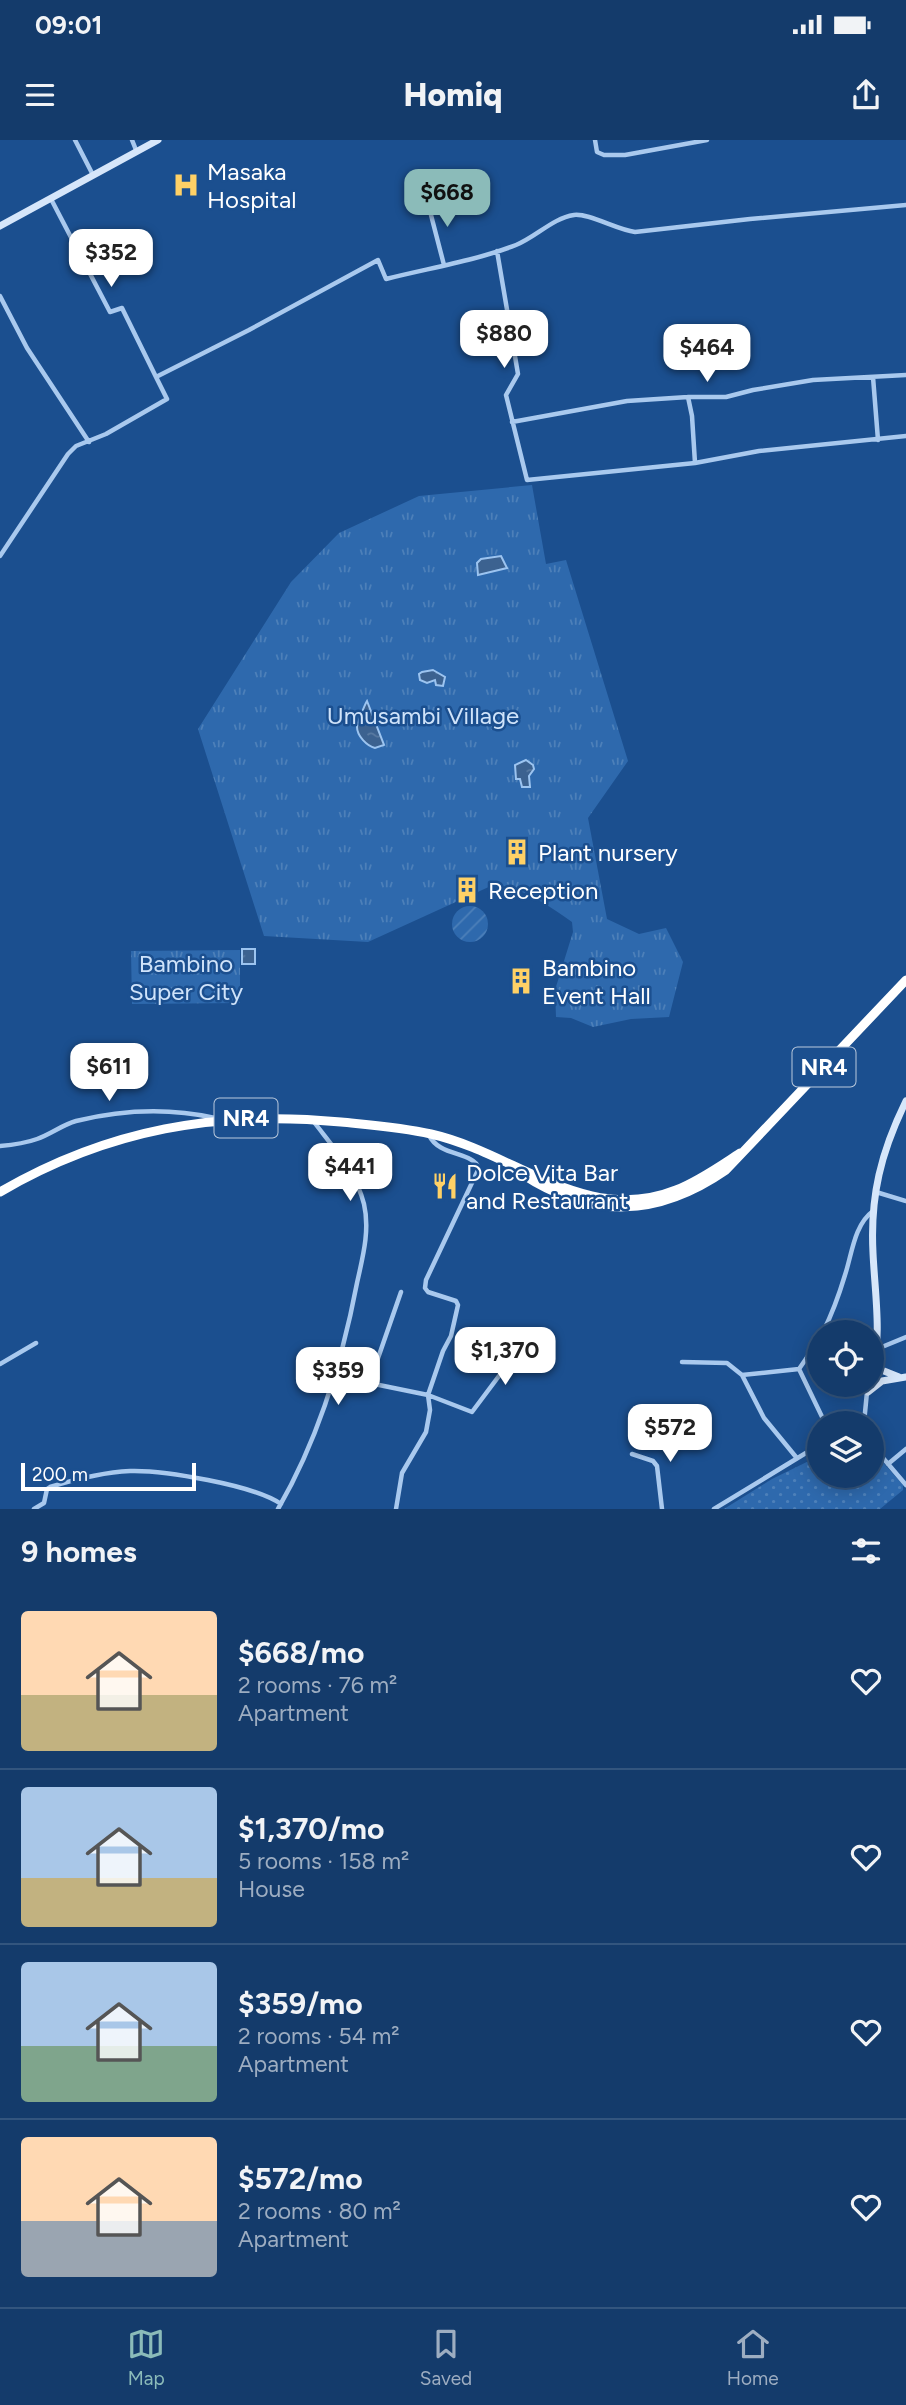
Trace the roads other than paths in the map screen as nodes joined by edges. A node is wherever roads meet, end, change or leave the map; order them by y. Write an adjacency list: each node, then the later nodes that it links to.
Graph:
1 (75, 140): 7 (street)
2 (132, 140): 6 (street)
3 (158, 140): 6 (street)
4 (595, 140): 5 (street)
5 (707, 140)
6 (136, 150): 7 (street)
7 (94, 176): 9 (street)
8 (430, 196): 13 (street)
9 (51, 199): 11 (street); 16 (street)
10 (906, 205): 12 (street)
11 (0, 226)
12 (497, 251): 13 (street); 19 (street)
13 (444, 265): 16 (street)
14 (0, 296): 22 (street)
15 (906, 375): 17 (street)
16 (156, 377): 22 (street)
17 (873, 377): 18 (street); 21 (street)
18 (688, 397): 19 (street); 23 (street)
19 (512, 422): 23 (street)
20 (906, 436): 21 (street)
21 (878, 440): 23 (street)
22 (89, 442): 24 (street)
23 (695, 463)
24 (0, 556)
25 (906, 980): 29 (highway, NR4)
26 (906, 1101): 32 (street)
27 (219, 1119): 28 (highway, NR4); 30 (street); 31 (highway, NR4)
28 (311, 1119): 29 (highway, NR4); 48 (street)
29 (428, 1133): 52 (street)
30 (0, 1146)
31 (0, 1192)
32 (876, 1192): 33 (street); 34 (street)
33 (906, 1201)
34 (874, 1211): 36 (street); 37 (street)
35 (401, 1292): 51 (street)
36 (828, 1320)
37 (878, 1320)
38 (906, 1337): 40 (street)
39 (36, 1343): 44 (street)
40 (884, 1346)
41 (520, 1348): 52 (street)
42 (807, 1357): 45 (street)
43 (682, 1362): 47 (street)
44 (0, 1364)
45 (799, 1369): 47 (street); 53 (street)
46 (884, 1370): 49 (street)
47 (742, 1375): 57 (street)
48 (335, 1376): 51 (street); 61 (street)
49 (904, 1377): 50 (street)
50 (884, 1381)
51 (369, 1384): 52 (street)
52 (428, 1395): 63 (street)
53 (819, 1411)
54 (906, 1449): 59 (street)
55 (807, 1452): 57 (street)
56 (632, 1454): 64 (street)
57 (796, 1457): 65 (street)
58 (884, 1459): 59 (street)
59 (888, 1464): 60 (street)
60 (906, 1485)
61 (280, 1506): 62 (street)
62 (34, 1509)
63 (396, 1509)
64 (662, 1509)
65 (714, 1509)

